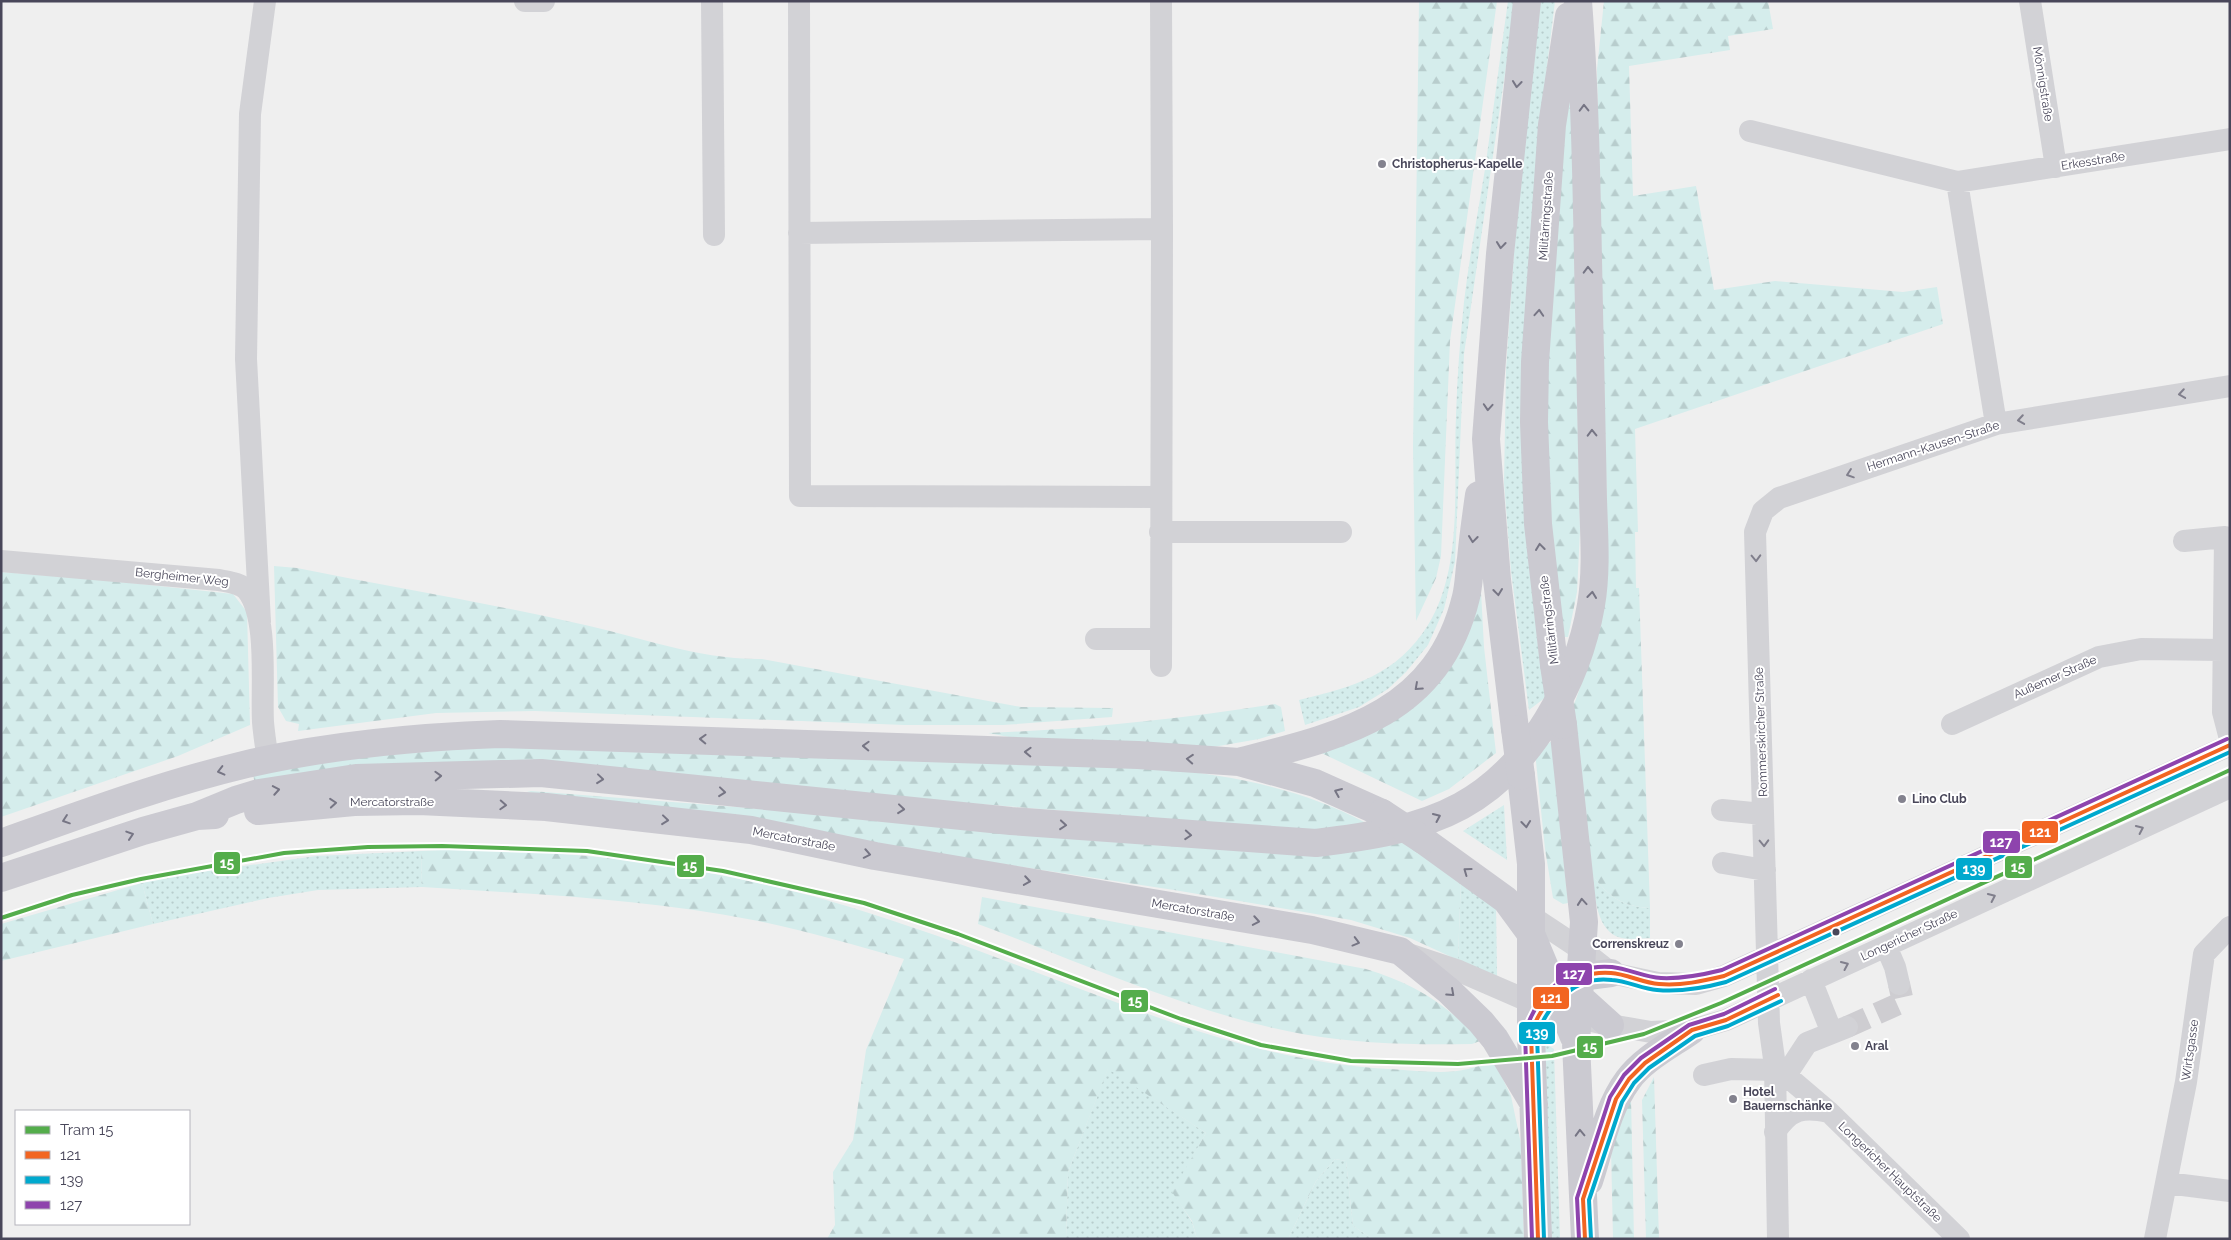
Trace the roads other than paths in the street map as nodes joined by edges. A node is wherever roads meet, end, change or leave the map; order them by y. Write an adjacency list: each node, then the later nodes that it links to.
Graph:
1 (265, 1): 28 (street)
2 (525, 1): 3 (street)
3 (544, 1)
4 (712, 1): 17 (street)
5 (799, 1): 16 (street)
6 (1161, 1): 15 (street)
7 (1527, 1): 20 (main road, Militärringstraße, one-way to 20)
8 (1571, 1): 49 (main road, Militärringstraße, one-way to 8, bridge)
9 (1578, 1): 41 (main road, one-way to 9)
10 (2030, 1): 13 (street, Mönnigstraße)
11 (1750, 131): 14 (street, Erkesstraße)
12 (2230, 139): 13 (street, Erkesstraße)
13 (2056, 167): 14 (street, Erkesstraße)
14 (1957, 182): 19 (street)
15 (1162, 229): 16 (street); 21 (street)
16 (799, 233): 21 (street)
17 (714, 235)
18 (2230, 386): 19 (street, Hermann-Kausen-Straße, one-way to 19)
19 (1996, 424): 22 (street, Hermann-Kausen-Straße, one-way to 22)
20 (1486, 439): 37 (main road, one-way to 37); 46 (main road, Militärringstraße, one-way to 46, bridge)
21 (1160, 497): 23 (street)
22 (1763, 510): 40 (street, Rommerskircher Straße, one-way to 40)
23 (1160, 532): 24 (street); 30 (street)
24 (1341, 532)
25 (2227, 536): 26 (street); 31 (street)
26 (2184, 541)
27 (1, 561): 28 (street, Bergheimer Weg)
28 (260, 622): 36 (street, Bergheimer Weg)
29 (1096, 640): 30 (street)
30 (1161, 640): 32 (street)
31 (2224, 650): 33 (street, Außemer Straße); 34 (street)
32 (1160, 666)
33 (1952, 724)
34 (2230, 739)
35 (2230, 745): 51 (street)
36 (268, 760): 37 (main road, one-way to 36); 42 (main road, one-way to 42)
37 (1239, 762): 46 (main road, one-way to 37, bridge)
38 (2230, 787): 48 (street, Longericher Straße, one-way to 38)
39 (1722, 810): 40 (street)
40 (1763, 814): 44 (street, Rommerskircher Straße, one-way to 44)
41 (197, 816): 45 (main road, Mercatorstraße, one-way to 41); 50 (main road, Mercatorstraße, one-way to 50)
42 (1, 844)
43 (1723, 863): 44 (street)
44 (1765, 870): 51 (street, Rommerskircher Straße)
45 (1, 878)
46 (1535, 925): 49 (street); 56 (main road, Militärringstraße); 56 (main road)
47 (2230, 927): 64 (street, Wirtsgasse)
48 (1886, 946): 53 (street, Longericher Straße, one-way to 48); 54 (street)
49 (1582, 950): 52 (street); 56 (main road, Militärringstraße)
50 (1400, 951): 56 (street, Mercatorstraße); 61 (main road, one-way to 61)
51 (1767, 955): 52 (street); 55 (street, Rommerskircher Straße)
52 (1611, 973): 56 (main road)
53 (1811, 980): 55 (street, Longericher Straße); 59 (street)
54 (1899, 984)
55 (1768, 1000): 58 (street, Longericher Straße); 59 (street, Rommerskircher Straße)
56 (1564, 1004): 57 (main road); 61 (main road); 66 (main road, Militärringstraße, one-way to 56)
57 (1610, 1025): 58 (street, Longericher Straße)
58 (1692, 1030): 66 (main road)
59 (1779, 1070): 60 (street); 62 (street, Longericher Hauptstraße); 63 (street, Rommerskircher Straße)
60 (1704, 1075)
61 (1534, 1104): 67 (main road)
62 (1829, 1112): 63 (street); 70 (street, Longericher Hauptstraße)
63 (1775, 1132): 69 (street, Rommerskircher Straße)
64 (2167, 1182): 65 (street); 71 (street, Wirtsgasse)
65 (2230, 1191)
66 (1583, 1199): 68 (main road, Militärringstraße)
67 (1538, 1239)
68 (1585, 1239)
69 (1778, 1239)
70 (1958, 1239)
71 (2155, 1239)

